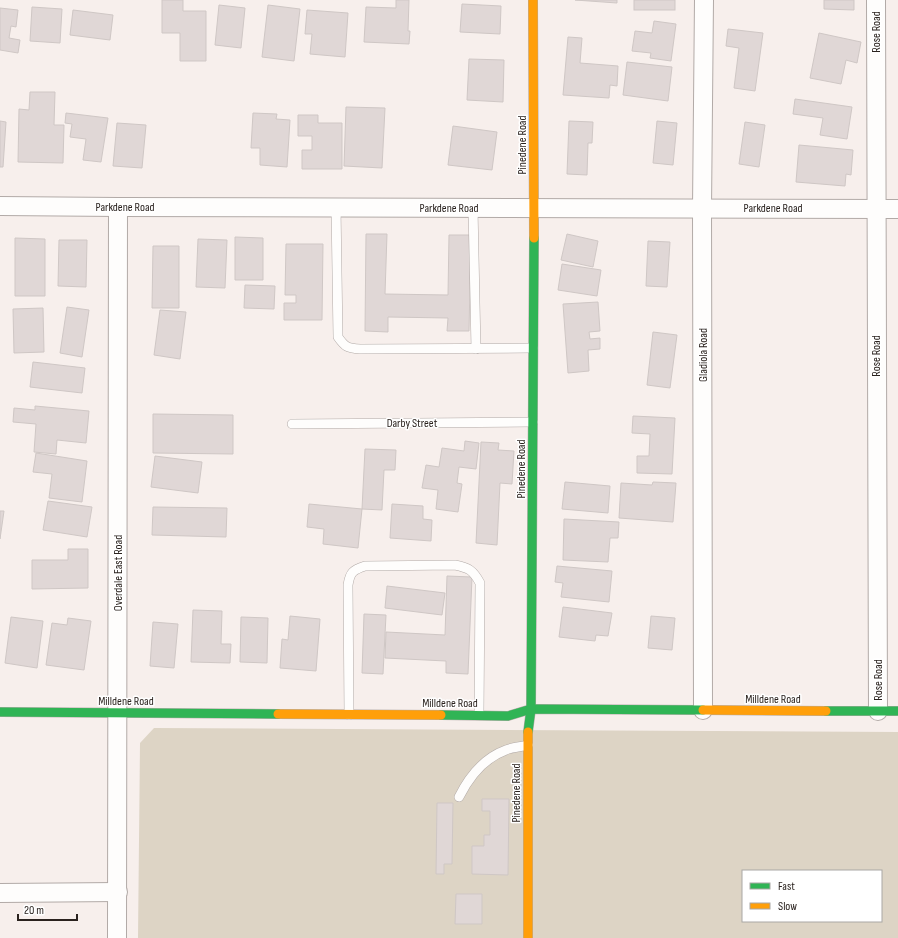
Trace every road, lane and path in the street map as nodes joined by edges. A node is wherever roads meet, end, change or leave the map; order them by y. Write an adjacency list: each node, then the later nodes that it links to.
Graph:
1 (533, 0): 8 (street, Pinedene Road)
2 (704, 0): 9 (street, Gladiola Road)
3 (876, 0): 10 (street, Rose Road)
4 (0, 206): 5 (street, Parkdene Road)
5 (118, 207): 6 (street, Parkdene Road); 21 (street, Overdale East Road)
6 (336, 208): 7 (street, Parkdene Road); 13 (lane)
7 (473, 208): 8 (street, Parkdene Road); 13 (lane)
8 (534, 208): 9 (street, Parkdene Road); 12 (street, Pinedene Road)
9 (702, 208): 10 (street, Parkdene Road); 17 (street, Gladiola Road)
10 (876, 209): 11 (street, Parkdene Road); 18 (street, Rose Road)
11 (898, 209)
12 (533, 348): 13 (lane); 14 (street, Pinedene Road)
13 (476, 349)
14 (533, 422): 15 (lane, Darby Street); 16 (street, Pinedene Road)
15 (292, 424)
16 (531, 709): 17 (street, Milldene Road); 23 (street, Milldene Road); 24 (street, Pinedene Road)
17 (703, 710): 18 (street, Milldene Road)
18 (878, 711): 19 (street, Milldene Road)
19 (898, 711)
20 (0, 712): 21 (street, Milldene Road)
21 (118, 713): 22 (street, Milldene Road); 26 (street, Overdale East Road)
22 (349, 715): 23 (street, Milldene Road); 23 (lane)
23 (479, 715)
24 (528, 745): 25 (lane); 29 (street, Pinedene Road)
25 (459, 797)
26 (118, 892): 27 (street); 28 (street, Overdale East Road)
27 (0, 893)
28 (118, 938)
29 (528, 938)

